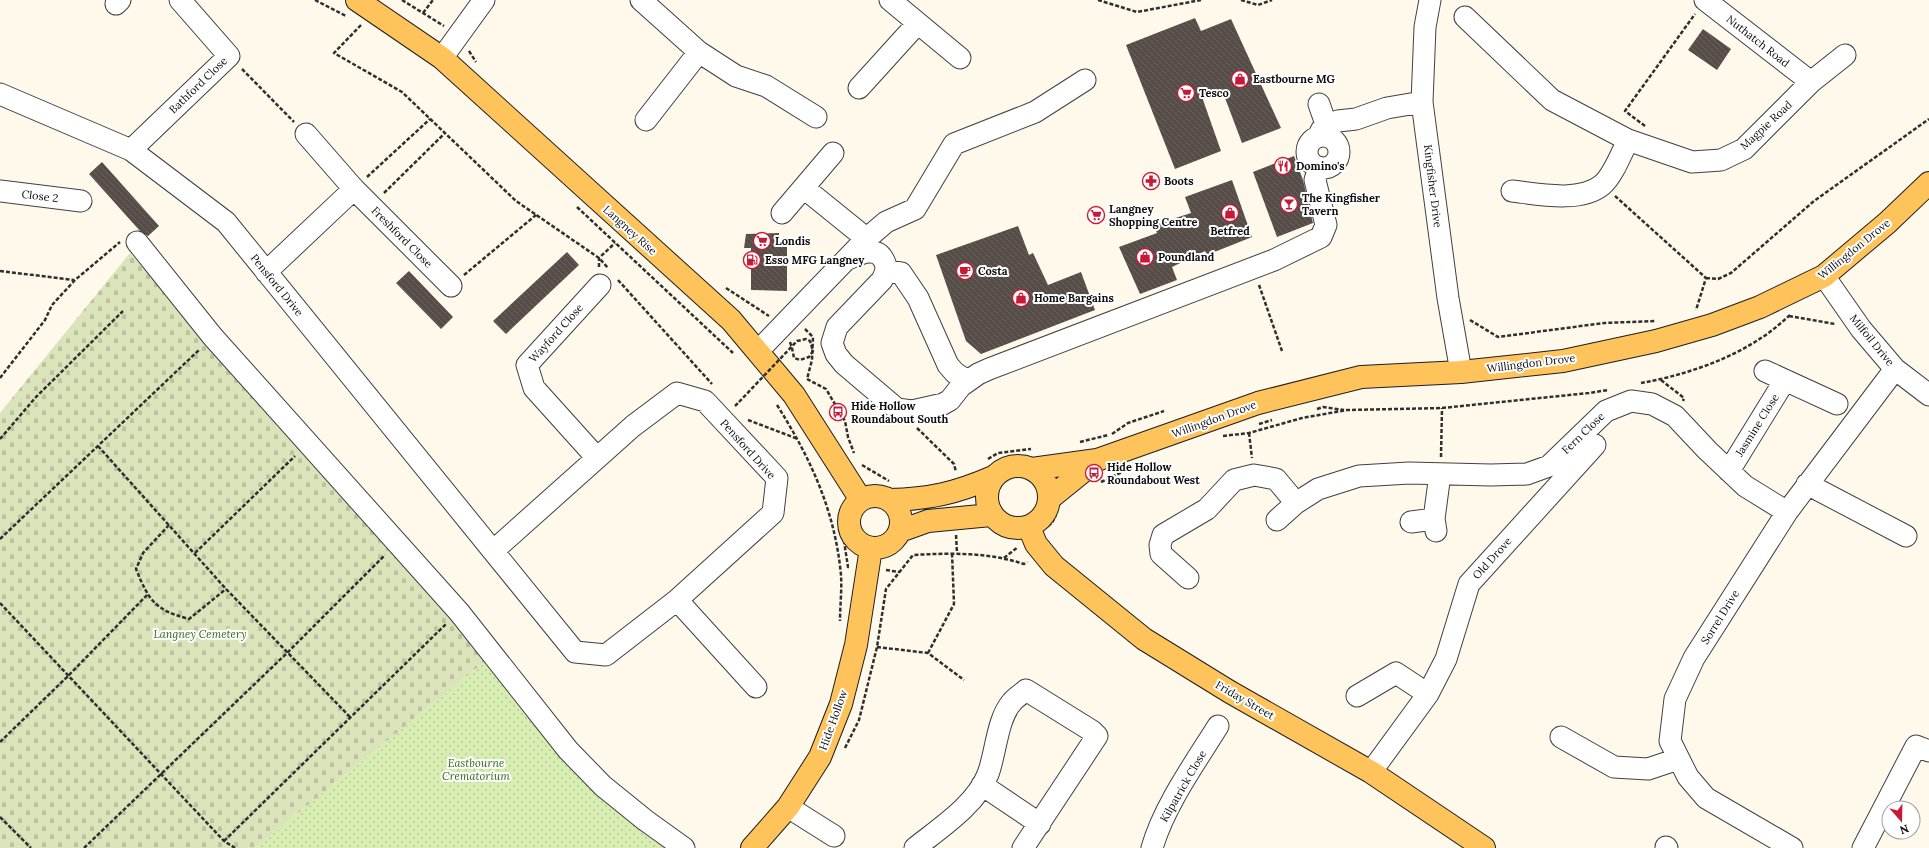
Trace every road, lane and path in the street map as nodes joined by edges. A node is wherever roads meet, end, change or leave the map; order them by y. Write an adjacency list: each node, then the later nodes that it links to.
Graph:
1 (180, 0): 23 (street, Bathford Close)
2 (315, 0): 14 (path)
3 (402, 0): 15 (path)
4 (433, 0): 15 (path)
5 (484, 0): 20 (street)
6 (642, 0): 21 (street)
7 (890, 0): 18 (street)
8 (1098, 0): 9 (path)
9 (1201, 0)
10 (1241, 0): 11 (path)
11 (1272, 0)
12 (1430, 0): 31 (street, Kingfisher Drive)
13 (1711, 6): 28 (street, Nuthatch Road); 41 (path)
14 (354, 13): 17 (path); 24 (main road, Langney Rise)
15 (423, 13): 20 (path)
16 (1465, 18): 41 (street, Magpie Road)
17 (362, 24): 19 (path); 34 (path)
18 (917, 24): 25 (street); 29 (street)
19 (368, 28)
20 (459, 35): 24 (street); 26 (path)
21 (698, 52): 33 (street); 36 (street)
22 (1845, 55): 28 (street, Magpie Road)
23 (229, 56): 40 (path); 43 (street, Bathford Close)
24 (442, 58): 82 (main road, Langney Rise)
25 (960, 58)
26 (482, 67)
27 (1085, 80): 57 (street)
28 (1811, 82): 41 (street, Magpie Road)
29 (859, 88)
30 (0, 94): 43 (street, Pensford Drive)
31 (1422, 102): 37 (street); 87 (street, Kingfisher Drive)
32 (1319, 104): 38 (street)
33 (816, 117)
34 (430, 119): 39 (path); 49 (path)
35 (1929, 119): 67 (path)
36 (646, 120)
37 (1356, 120): 38 (street); 42 (street)
38 (1322, 132): 42 (street); 45 (street)
39 (445, 133): 54 (path); 56 (path)
40 (306, 134): 49 (street, Freshford Close)
41 (1632, 141): 47 (street)
42 (1337, 146): 45 (street)
43 (131, 150): 64 (street, Pensford Drive)
44 (833, 153): 48 (street)
45 (1319, 167): 91 (street)
46 (1929, 183): 65 (main road, Willingdon Drove)
47 (1602, 184): 51 (street); 67 (path)
48 (804, 188): 55 (street); 57 (street)
49 (354, 189): 54 (street, Freshford Close); 64 (street)
50 (0, 191): 52 (street, Close 2)
51 (1512, 191)
52 (81, 201)
53 (574, 205): 59 (path)
54 (371, 206): 71 (street, Freshford Close)
55 (782, 213)
56 (536, 215): 60 (path); 71 (path)
57 (867, 239): 61 (street)
58 (137, 242): 68 (path); 80 (street)
59 (615, 243): 60 (path); 84 (path)
60 (599, 258): 66 (path); 66 (path)
61 (846, 260): 63 (street); 78 (street)
62 (0, 271): 68 (path)
63 (886, 271): 91 (street); 102 (street)
64 (266, 272): 144 (street, Pensford Drive)
65 (1824, 276): 79 (street, Milfoil Drive); 87 (main road, Willingdon Drove)
66 (608, 277): 93 (path); 117 (street, Wayford Close)
67 (1706, 278): 73 (path)
68 (75, 280): 89 (path)
69 (1259, 284): 83 (path)
70 (720, 285): 78 (path)
71 (451, 286)
72 (123, 311): 110 (path)
73 (1695, 312)
74 (1468, 314): 77 (path)
75 (1784, 316): 76 (path)
76 (1790, 316): 79 (path); 92 (path)
77 (1660, 320)
78 (783, 325): 82 (street); 116 (path)
79 (1861, 329): 85 (street, Milfoil Drive)
80 (213, 337): 112 (street); 115 (path)
81 (792, 348): 98 (path, bridge)
82 (758, 351): 130 (main road, Langney Rise)
83 (1282, 351)
84 (736, 356)
85 (1895, 369): 96 (street, Milfoil Drive); 127 (street, Sorrel Drive)
86 (1765, 371): 90 (street, Jasmine Close)
87 (1461, 372): 119 (main road, Willingdon Drove)
88 (754, 377): 94 (path)
89 (0, 378)
90 (1785, 380): 99 (street, Jasmine Close); 122 (street, Jasmine Close)
91 (968, 381): 102 (street)
92 (1639, 384)
93 (712, 385)
94 (764, 387)
95 (1610, 389): 101 (path)
96 (1929, 395)
97 (772, 399): 111 (path)
98 (739, 402)
99 (1837, 404)
100 (733, 408): 106 (path)
101 (1442, 408): 104 (path); 124 (path)
102 (907, 410): 126 (path)
103 (1310, 410): 104 (path)
104 (1347, 410): 108 (path)
105 (1164, 411): 113 (path)
106 (737, 412)
107 (746, 420): 111 (path)
108 (1250, 433): 109 (path); 125 (path)
109 (1216, 437)
110 (0, 439)
111 (798, 439): 153 (path)
112 (308, 443): 142 (street); 146 (path)
113 (1078, 443)
114 (1595, 445): 160 (street, Old Drove)
115 (98, 446): 137 (path); 141 (path)
116 (856, 457)
117 (597, 458): 144 (street, Pensford Drive); 150 (street, Pensford Drive)
118 (1034, 459): 119 (main road, Willingdon Drove); 121 (main road); 121 (path); 132 (main road)
119 (1097, 460): 132 (main road, Willingdon Drove)
120 (859, 464): 129 (path)
121 (990, 469): 129 (main road); 134 (main road)
122 (1729, 471): 124 (street, Fern Close); 133 (street, Fern Close)
123 (1123, 472): 128 (path)
124 (1440, 474): 131 (street, Fern Close); 136 (street)
125 (1254, 475): 131 (street); 147 (street)
126 (957, 476)
127 (1807, 484): 133 (street, Sorrel Drive); 140 (street)
128 (1095, 486)
129 (891, 492): 130 (main road); 138 (main road)
130 (861, 500): 143 (main road)
131 (1296, 503): 135 (street, Fern Close)
132 (1054, 504): 139 (main road); 139 (path)
133 (1787, 512): 168 (street, Sorrel Drive)
134 (991, 515): 138 (main road); 139 (main road)
135 (1277, 520)
136 (1412, 522)
137 (169, 525): 146 (path); 149 (path)
138 (900, 531): 143 (main road)
139 (1031, 532): 145 (path); 169 (main road, Friday Street)
140 (1906, 536)
141 (0, 538)
142 (397, 543): 152 (street); 155 (path)
143 (871, 548): 172 (main road, Hide Hollow)
144 (493, 551): 150 (street, Pensford Drive)
145 (952, 553): 154 (path); 156 (path)
146 (195, 554): 148 (path)
147 (1188, 578)
148 (226, 589): 149 (path); 155 (path)
149 (147, 595): 157 (path)
150 (677, 600): 159 (street)
151 (0, 603): 157 (path)
152 (459, 612): 162 (path); 180 (street)
153 (840, 622)
154 (878, 648): 156 (path); 167 (path)
155 (287, 653): 162 (path); 170 (path)
156 (928, 653): 158 (path)
157 (68, 676): 165 (path); 170 (path)
158 (964, 680)
159 (756, 687)
160 (1428, 694): 161 (street); 169 (street, Old Drove)
161 (1357, 696)
162 (351, 718): 176 (path)
163 (1218, 726): 184 (street, Kilpatrick Close)
164 (1561, 737): 168 (street)
165 (0, 742)
166 (1929, 751): 187 (street)
167 (842, 754)
168 (1678, 759): 186 (street, Sorrel Drive)
169 (1371, 772): 185 (main road, Friday Street)
170 (161, 774): 176 (path); 178 (path)
171 (982, 785): 174 (street); 174 (street); 182 (street)
172 (788, 807): 175 (street); 181 (main road, Hide Hollow)
173 (0, 817): 177 (path)
174 (1040, 824): 183 (street)
175 (834, 836)
176 (224, 841): 179 (path)
177 (31, 848)
178 (84, 848)
179 (235, 848)
180 (684, 848)
181 (752, 848)
182 (915, 848)
183 (1024, 848)
184 (1152, 848)
185 (1484, 848)
186 (1792, 848)
187 (1863, 848)

